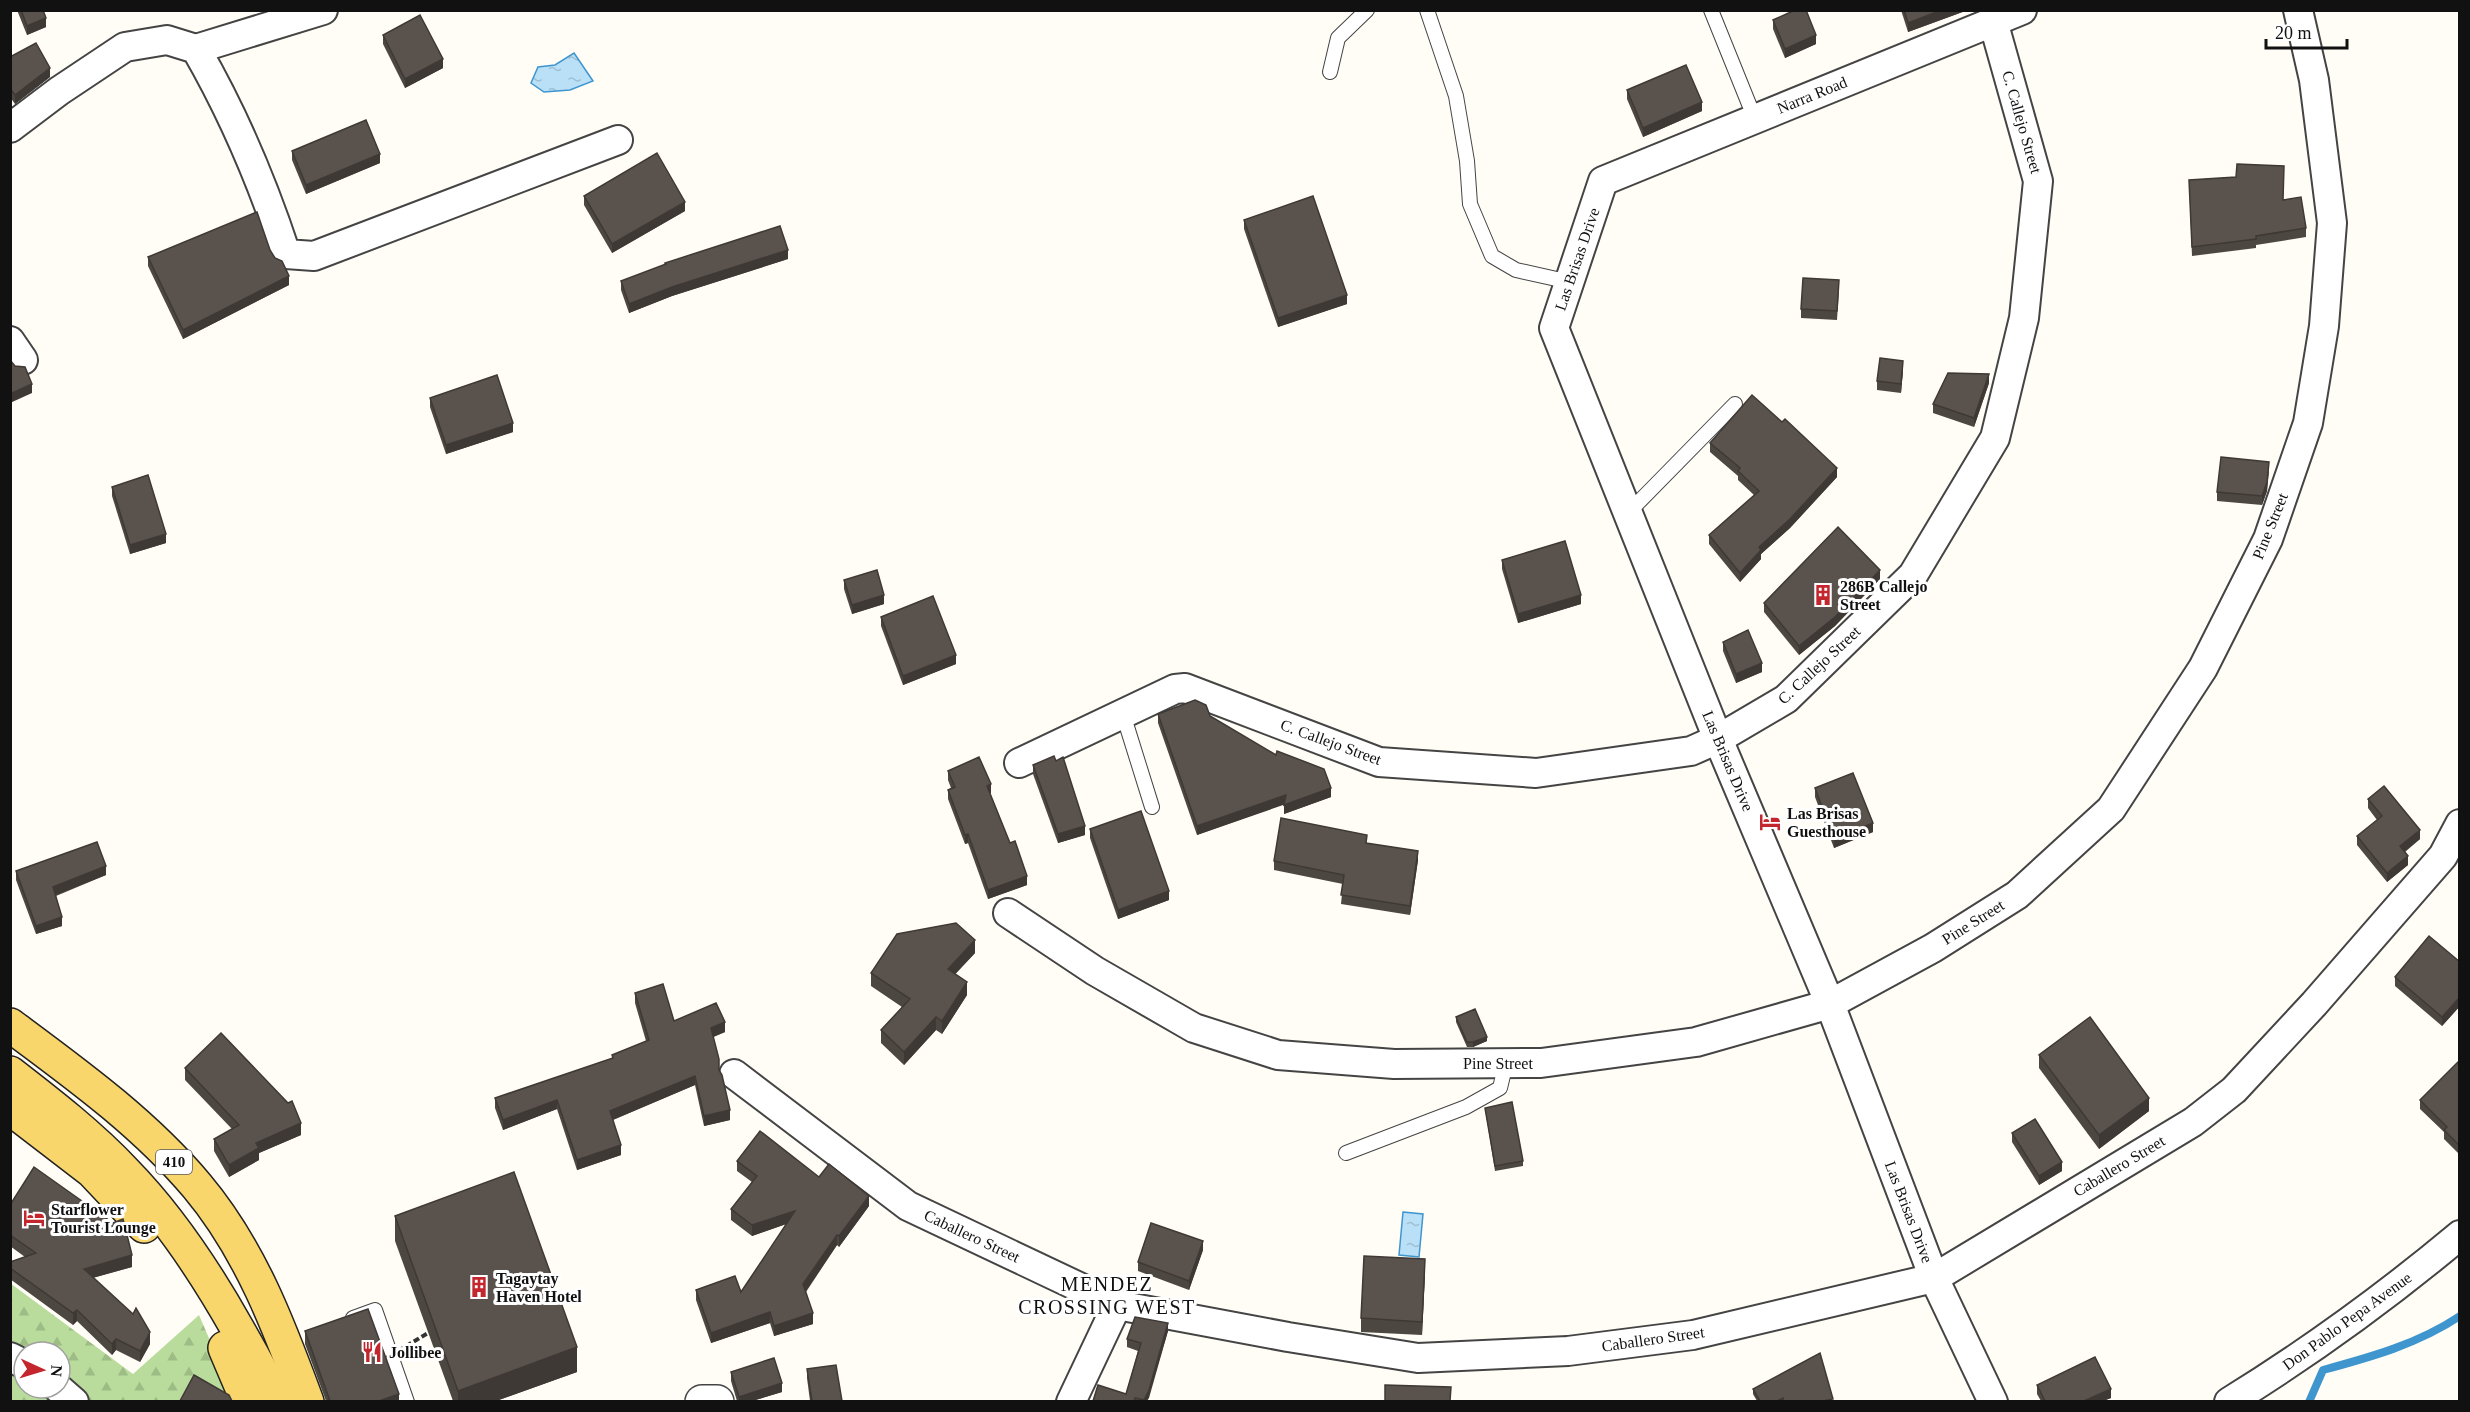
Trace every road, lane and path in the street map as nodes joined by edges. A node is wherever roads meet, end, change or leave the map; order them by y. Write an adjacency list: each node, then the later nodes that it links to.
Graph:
1 (323, 10): 8 (street)
2 (1367, 10): 9 (lane)
3 (1427, 10): 14 (lane)
4 (1711, 10): 10 (lane)
5 (2022, 10): 7 (street, Narra Road)
6 (2298, 10): 23 (street, Pine Street)
7 (1993, 21): 10 (street, Narra Road); 18 (street, C. Callejo Street)
8 (196, 49): 11 (street); 12 (street)
9 (1330, 72)
10 (1755, 119): 13 (street, Narra Road)
11 (10, 128)
12 (618, 140)
13 (1603, 181): 14 (street, Las Brisas Drive)
14 (1569, 282): 16 (street, Las Brisas Drive)
15 (1735, 404): 16 (lane)
16 (1628, 513): 18 (street, Las Brisas Drive)
17 (1123, 714): 18 (street, C. Callejo Street); 19 (street, C. Callejo Street); 20 (lane)
18 (1718, 739): 23 (street, Las Brisas Drive)
19 (1018, 763)
20 (1152, 807)
21 (2460, 824): 31 (street, Caballero Street)
22 (1008, 913): 25 (street, Pine Street)
23 (1830, 1004): 25 (street, Pine Street); 31 (street, Las Brisas Drive)
24 (10, 1025): 38 (main road, 410)
25 (1506, 1063): 29 (lane)
26 (10, 1073): 37 (main road)
27 (734, 1074): 32 (street, Caballero Street)
28 (10, 1108): 36 (main road)
29 (1346, 1153)
30 (2460, 1234): 45 (street, Don Pablo Pepa Avenue)
31 (1934, 1278): 32 (street, Caballero Street); 44 (street, Las Brisas Drive)
32 (1118, 1305): 43 (street)
33 (345, 1321): 39 (lane)
34 (428, 1333): 35 (path, bridge)
35 (382, 1360)
36 (249, 1401)
37 (274, 1401)
38 (307, 1401)
39 (407, 1401)
40 (702, 1401): 41 (street)
41 (707, 1401): 42 (street)
42 (717, 1401)
43 (1071, 1401)
44 (1993, 1401)
45 (2229, 1401)

